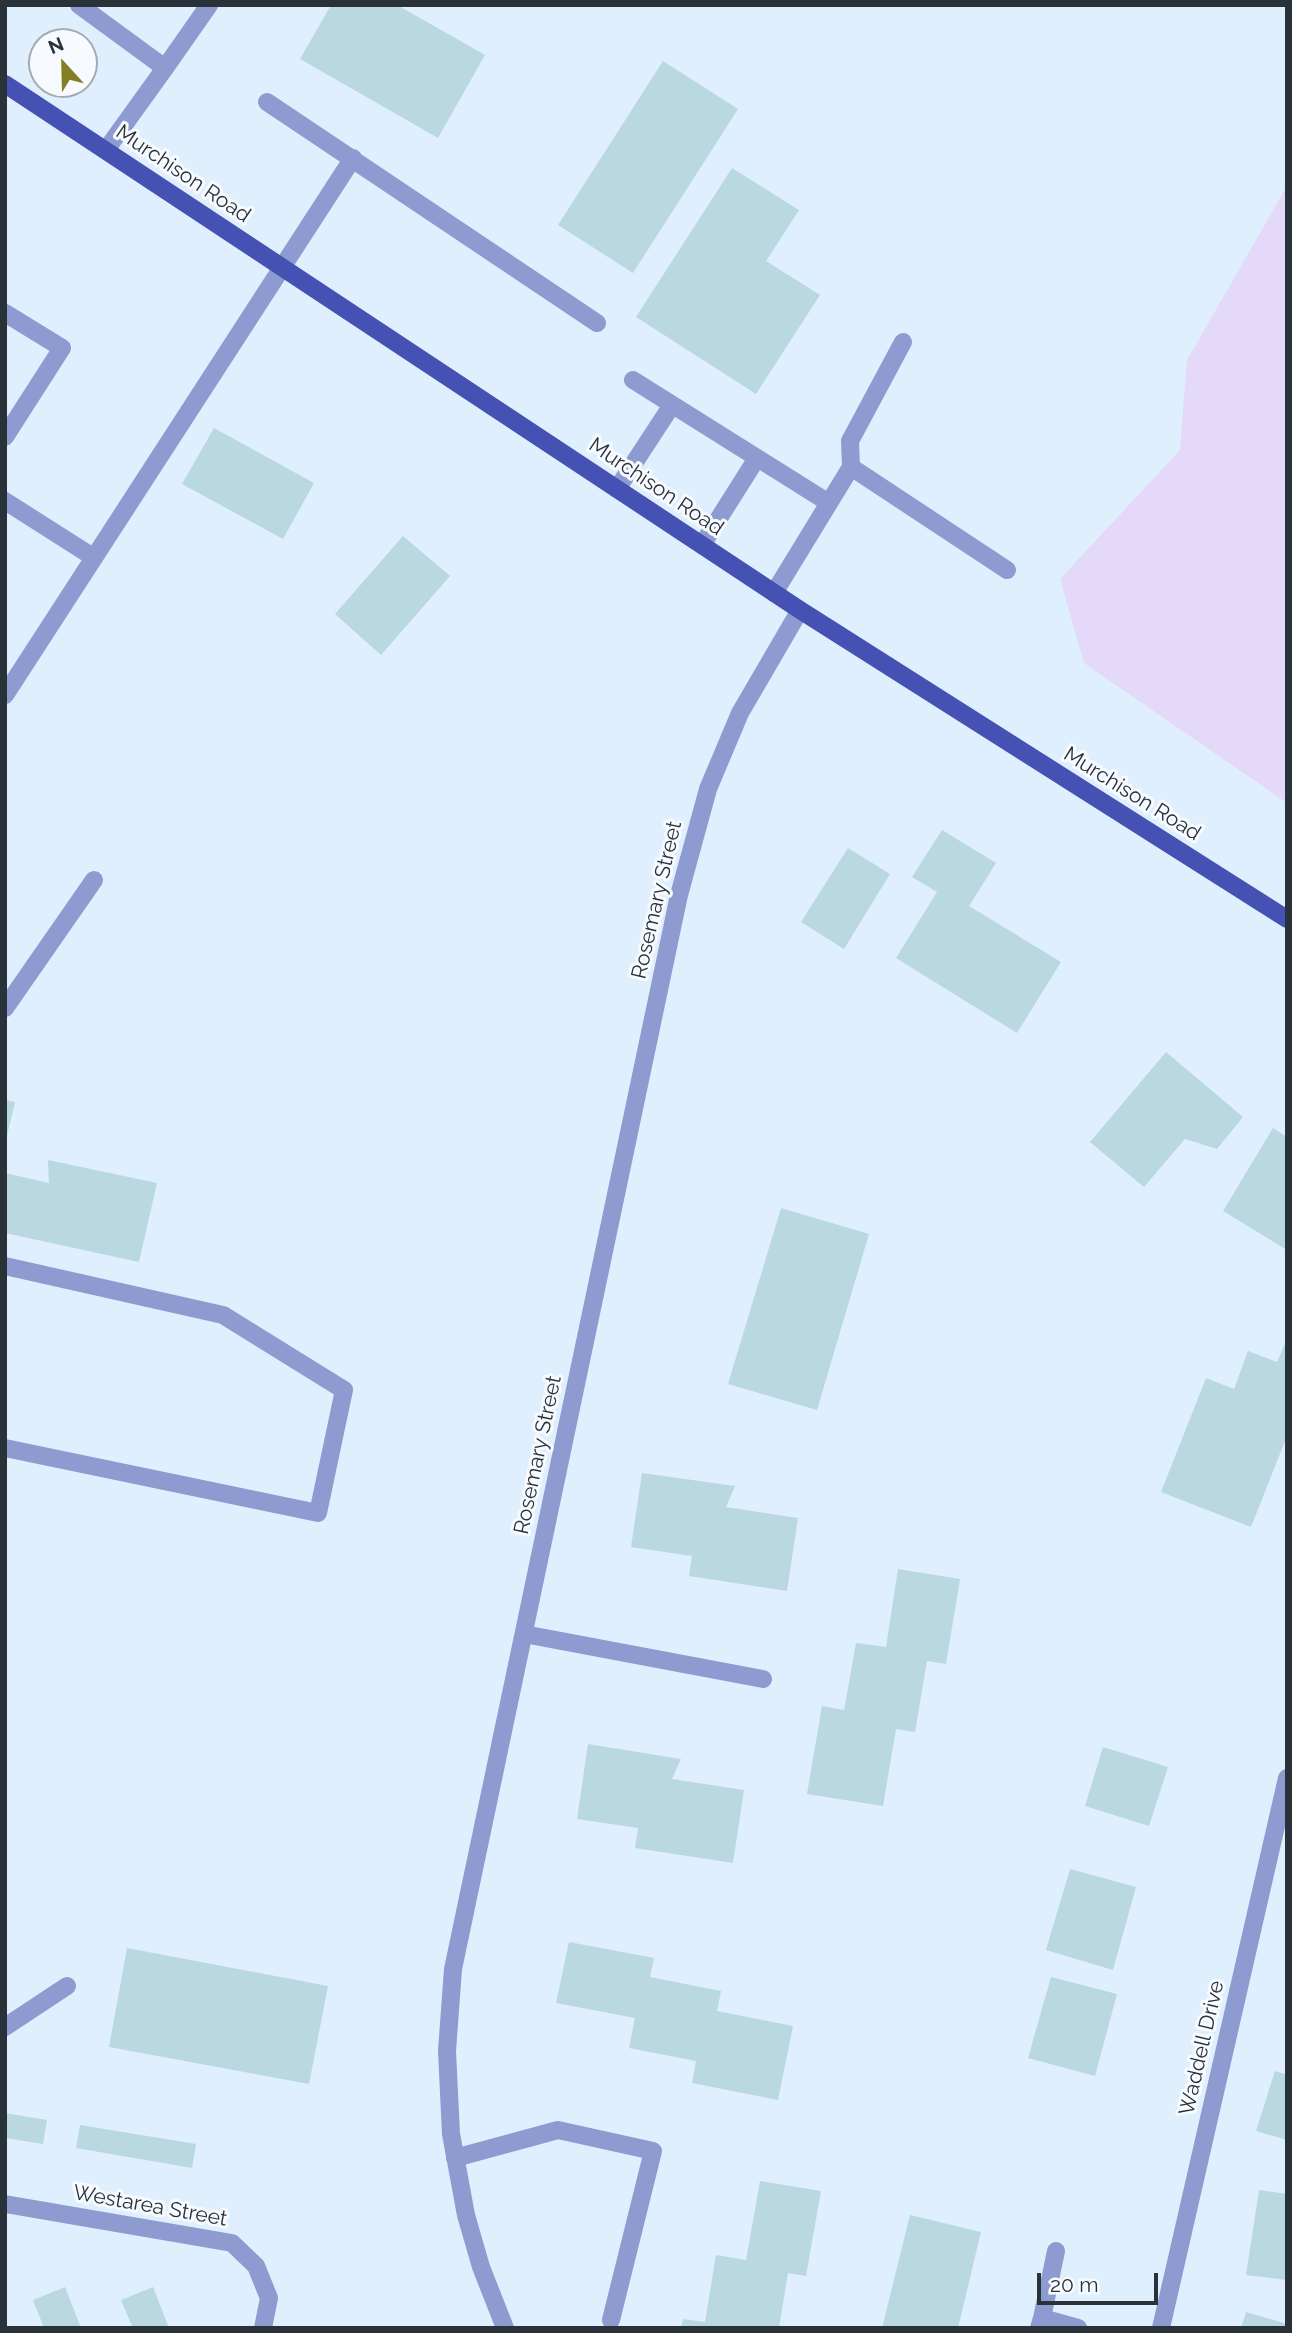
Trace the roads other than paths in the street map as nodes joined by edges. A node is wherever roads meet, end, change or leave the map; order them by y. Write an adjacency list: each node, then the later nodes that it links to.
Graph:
1 (79, 5): 3 (street)
2 (209, 5): 3 (street)
3 (166, 68): 6 (street)
4 (5, 84): 6 (main road, Murchison Road)
5 (267, 102): 7 (street)
6 (106, 150): 8 (main road, Murchison Road)
7 (353, 158): 8 (street); 10 (street)
8 (282, 267): 17 (main road, Murchison Road); 21 (street)
9 (5, 313): 14 (street)
10 (597, 323)
11 (904, 342): 16 (street)
12 (633, 380): 13 (street)
13 (672, 405): 15 (street); 17 (street)
14 (5, 437)
15 (757, 458): 19 (street); 20 (street)
16 (851, 467): 19 (street); 22 (street)
17 (617, 489): 20 (main road, Murchison Road)
18 (5, 501): 21 (street)
19 (829, 503): 23 (street)
20 (702, 545): 23 (main road, Murchison Road)
21 (93, 557): 25 (street)
22 (1007, 570)
23 (774, 593): 24 (main road, Murchison Road)
24 (800, 610): 27 (main road, Murchison Road); 31 (street, Rosemary Street)
25 (5, 695)
26 (94, 880): 28 (street)
27 (1287, 919)
28 (5, 1008)
29 (5, 1266): 30 (street)
30 (5, 1448)
31 (524, 1634): 32 (street); 36 (street, Rosemary Street)
32 (763, 1679)
33 (1287, 1778): 44 (street, Waddell Drive)
34 (67, 1986): 35 (street)
35 (5, 2027)
36 (455, 2158): 39 (street); 42 (street, Rosemary Street)
37 (5, 2204): 41 (street, Westarea Street)
38 (1056, 2250): 40 (street)
39 (611, 2320)
40 (1040, 2323): 43 (street)
41 (263, 2328)
42 (505, 2328)
43 (1079, 2328)
44 (1161, 2328)

